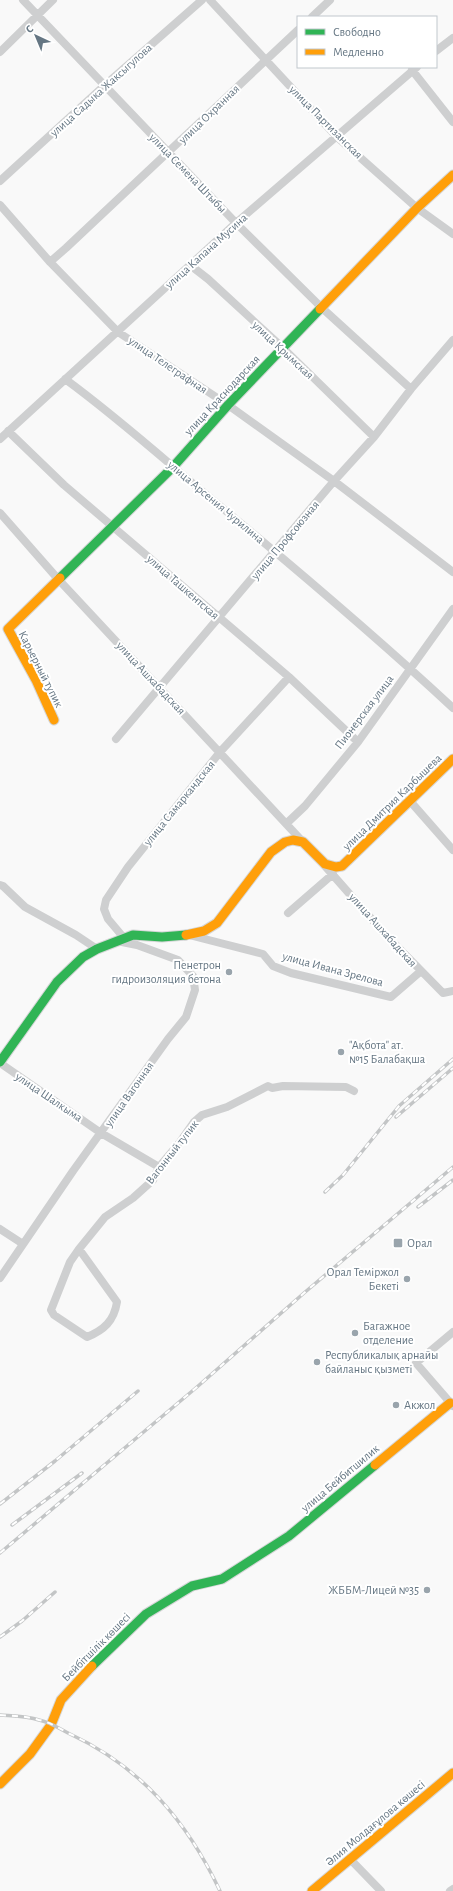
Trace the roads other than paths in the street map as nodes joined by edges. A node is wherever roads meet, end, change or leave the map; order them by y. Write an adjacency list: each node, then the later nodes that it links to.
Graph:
1 (23, 0): 6 (street, улица Семена Штыбы)
2 (53, 0): 6 (street)
3 (202, 0): 14 (street, улица Садыка Жаксыгулова)
4 (210, 0): 12 (street, улица Партизанская)
5 (330, 0): 7 (street)
6 (37, 15): 11 (street); 14 (street, улица Семена Штыбы)
7 (313, 16)
8 (297, 31): 12 (street, улица Охранная)
9 (453, 38): 10 (street)
10 (437, 50)
11 (0, 52)
12 (266, 60): 16 (street, улица Партизанская); 17 (street, улица Охранная)
13 (415, 69): 15 (street); 16 (street, улица Капана Мусина)
14 (104, 86): 17 (street, улица Семена Штыбы); 19 (street, улица Садыка Жаксыгулова)
15 (453, 122)
16 (337, 137): 21 (street, улица Партизанская); 22 (street, улица Капана Мусина)
17 (168, 153): 22 (street, улица Семена Штыбы); 24 (street, улица Охранная)
18 (453, 175): 21 (street, улица Краснодарская)
19 (0, 181)
20 (0, 205): 24 (street, улица Телеграфная)
21 (417, 208): 23 (street, улица Партизанская); 26 (street, улица Краснодарская)
22 (236, 223): 25 (street, улица Капана Мусина); 26 (street, улица Семена Штыбы)
23 (453, 234)
24 (50, 262): 27 (street, улица Телеграфная)
25 (190, 265): 27 (street, улица Капана Мусина); 29 (street, улица Крымская)
26 (322, 308): 29 (street, улица Краснодарская); 31 (street, улица Семена Штыбы)
27 (118, 332): 30 (street, улица Капана Мусина); 32 (street, улица Телеграфная)
28 (453, 340): 31 (street, улица Профсоюзная)
29 (282, 348): 32 (street, улица Краснодарская); 34 (street, улица Крымская)
30 (65, 379): 33 (street, улица Капана Мусина); 36 (street, улица Арсения Чурилина)
31 (411, 389): 34 (street, улица Профсоюзная)
32 (228, 405): 36 (street, улица Краснодарская); 37 (street, улица Телеграфная)
33 (8, 431): 35 (street, улица Капана Мусина); 39 (street, улица Ташкентская)
34 (374, 437): 37 (street, улица Профсоюзная)
35 (0, 439)
36 (173, 467): 39 (street, улица Краснодарская); 40 (street, улица Арсения Чурилина)
37 (334, 482): 40 (street, улица Профсоюзная); 41 (street, улица Телеграфная)
38 (0, 513): 42 (street, улица Ашхабадская)
39 (113, 527): 42 (street, улица Краснодарская); 44 (street, улица Ташкентская)
40 (275, 552): 44 (street, улица Профсоюзная); 46 (street, улица Арсения Чурилина)
41 (453, 572)
42 (58, 579): 45 (street, улица Краснодарская); 48 (street, улица Ашхабадская)
43 (453, 609): 46 (street, Пионерская улица)
44 (219, 618): 47 (street, улица Ташкентская); 48 (street, улица Профсоюзная)
45 (8, 629): 50 (street, Карьерный тупик)
46 (411, 669): 49 (street, улица Арсения Чурилина); 52 (street, Пионерская улица)
47 (289, 677): 52 (street, улица Ташкентская); 53 (street, улица Самаркандская)
48 (160, 688): 51 (street, улица Профсоюзная); 53 (street, улица Ашхабадская)
49 (453, 708)
50 (54, 720)
51 (116, 739)
52 (358, 742): 56 (street, Пионерская улица)
53 (220, 752): 56 (street, улица Ашхабадская); 64 (street, улица Самаркандская)
54 (453, 759): 55 (street, улица Дмитрия Карбышева)
55 (410, 801): 58 (street); 59 (street, улица Дмитрия Карбышева)
56 (287, 823): 57 (street, улица Ашхабадская)
57 (302, 842): 59 (street); 63 (street, улица Ивана Зрелова)
58 (453, 850)
59 (325, 866): 60 (street, улица Ашхабадская)
60 (333, 874): 62 (street); 66 (street, улица Ашхабадская)
61 (0, 885): 65 (street)
62 (288, 913)
63 (188, 935): 64 (street, улица Ивана Зрелова); 66 (street, улица Ивана Зрелова)
64 (120, 939): 65 (street, улица Ивана Зрелова); 70 (street, улица Вагонная)
65 (96, 949): 68 (street, улица Ивана Зрелова)
66 (421, 971): 67 (street, улица Ашхабадская)
67 (453, 991)
68 (0, 1063): 70 (street, улица Шалкыма)
69 (354, 1091): 71 (street, Вагонный тупик)
70 (101, 1133): 71 (street, улица Шалкыма); 73 (street, улица Вагонная)
71 (159, 1168): 74 (street, Вагонный тупик)
72 (0, 1229): 73 (street)
73 (22, 1244): 75 (street, улица Вагонная)
74 (79, 1249): 74 (street, Вагонный тупик)
75 (0, 1278)
76 (453, 1332): 77 (street)
77 (452, 1405): 78 (street, улица Бейбитшилик)
78 (241, 1567): 80 (street, Бейбітшілік көшесі)
79 (453, 1773): 81 (street, Әлия Молдағұлова көшесі)
80 (0, 1784)
81 (350, 1859): 83 (street, Әлия Молдағұлова көшесі); 84 (street)
82 (453, 1889): 85 (street)
83 (312, 1891)
84 (381, 1891)
85 (450, 1891)

